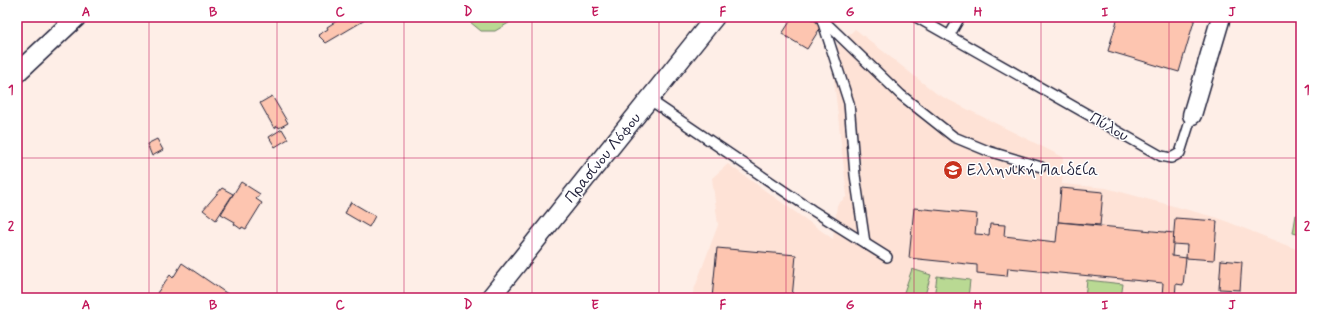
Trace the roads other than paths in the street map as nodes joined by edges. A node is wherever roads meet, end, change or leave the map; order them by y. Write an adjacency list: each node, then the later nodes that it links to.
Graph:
1 (78, 17): 8 (street)
2 (715, 17): 9 (street, Πρασίνου Λόφου)
3 (820, 17): 11 (lane); 12 (lane)
4 (916, 17): 7 (lane, Πύλου)
5 (960, 17): 7 (lane)
6 (1221, 17): 10 (street, Πύλου)
7 (949, 36): 10 (lane, Πύλου)
8 (17, 73)
9 (650, 100): 12 (lane); 14 (street, Πρασίνου Λόφου)
10 (1192, 114)
11 (1041, 167)
12 (864, 242): 13 (lane)
13 (887, 257)
14 (490, 298)

